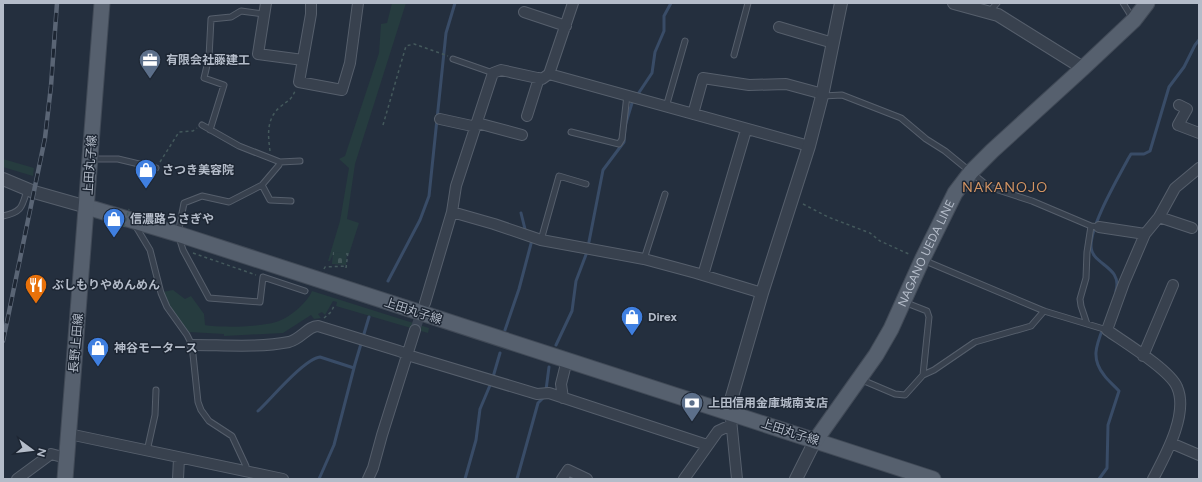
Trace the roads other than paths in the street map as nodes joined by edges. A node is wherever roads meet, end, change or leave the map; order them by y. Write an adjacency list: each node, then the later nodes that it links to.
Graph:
1 (102, 3): 42 (main road, 上田丸子線)
2 (266, 3): 14 (street)
3 (311, 3): 22 (street)
4 (358, 3): 22 (street)
5 (573, 3): 16 (street)
6 (748, 3): 20 (lane)
7 (841, 3): 19 (street)
8 (954, 3): 13 (street)
9 (997, 3): 13 (lane)
10 (1123, 3): 15 (lane)
11 (1148, 3): 15 (main road, NAGANO UEDA LINE)
12 (524, 12): 16 (street)
13 (989, 12): 23 (street)
14 (265, 14): 22 (street); 36 (lane)
15 (1134, 20): 23 (main road, NAGANO UEDA LINE)
16 (566, 26): 25 (street)
17 (779, 27): 19 (street)
18 (685, 41): 30 (lane)
19 (833, 43): 28 (street)
20 (734, 55)
21 (453, 58): 24 (lane)
22 (303, 60)
23 (1083, 68): 47 (main road, NAGANO UEDA LINE)
24 (493, 73): 26 (street); 35 (street)
25 (550, 74): 26 (street); 27 (street)
26 (539, 78): 32 (street)
27 (627, 95): 30 (street); 38 (lane)
28 (822, 95): 31 (street); 41 (street); 47 (lane)
29 (1179, 105): 39 (street)
30 (666, 107): 31 (street)
31 (693, 114): 37 (street)
32 (527, 116)
33 (440, 119): 35 (street)
34 (202, 125): 36 (lane)
35 (477, 125): 40 (street); 55 (street)
36 (210, 130): 44 (lane)
37 (746, 130): 41 (street); 66 (street)
38 (571, 132)
39 (1199, 133)
40 (522, 135)
41 (809, 146): 69 (street)
42 (90, 159): 45 (lane); 54 (main road, 上田丸子線)
43 (300, 161): 44 (lane)
44 (280, 162): 50 (lane)
45 (156, 168)
46 (1199, 168): 57 (street)
47 (971, 172): 59 (lane); 65 (main road, NAGANO UEDA LINE)
48 (3, 179): 51 (street)
49 (586, 184): 63 (lane)
50 (262, 185): 53 (lane); 61 (lane)
51 (27, 190): 54 (street); 56 (lane)
52 (666, 194): 64 (lane)
53 (291, 201)
54 (87, 207): 58 (main road, 上田丸子線); 85 (main road, 長野上田線)
55 (452, 212): 63 (street); 71 (street)
56 (3, 216)
57 (1159, 217): 60 (street); 62 (street)
58 (128, 218): 61 (main road, 上田丸子線); 76 (lane)
59 (1095, 227): 62 (street); 73 (lane)
60 (1192, 228)
61 (178, 234): 68 (lane); 79 (main road, 上田丸子線)
62 (1145, 234): 74 (street)
63 (541, 240): 64 (street)
64 (644, 259): 66 (street)
65 (922, 260): 70 (main road, NAGANO UEDA LINE); 72 (lane)
66 (703, 275): 69 (street)
67 (1173, 285): 78 (street)
68 (305, 291)
69 (762, 293): 84 (street)
70 (904, 302): 80 (lane); 81 (main road, NAGANO UEDA LINE)
71 (425, 303)
72 (1044, 311): 73 (lane); 80 (lane)
73 (1087, 324): 74 (lane)
74 (1104, 329): 78 (street)
75 (415, 330): 77 (street)
76 (192, 344): 77 (street); 93 (lane)
77 (406, 354): 83 (street); 98 (street)
78 (1143, 356): 87 (street)
79 (567, 360): 83 (street); 84 (main road, 上田丸子線)
80 (924, 375): 81 (lane)
81 (860, 379): 86 (main road, NAGANO UEDA LINE)
82 (156, 390): 89 (lane)
83 (563, 398): 88 (street)
84 (731, 419): 86 (main road, 上田丸子線); 88 (street); 102 (street)
85 (69, 434): 89 (street); 91 (main road, 長野上田線)
86 (815, 441): 103 (street); 104 (main road, 上田丸子線)
87 (1171, 443): 90 (street); 105 (street)
88 (707, 445): 101 (street)
89 (147, 451): 92 (street)
90 (1199, 455)
91 (66, 458): 94 (street); 95 (main road, 長野上田線)
92 (179, 458): 93 (street); 96 (street)
93 (246, 472): 97 (street)
94 (17, 479)
95 (65, 479)
96 (178, 479)
97 (283, 479)
98 (368, 479)
99 (562, 479): 100 (street)
100 (587, 479)
101 (684, 479)
102 (737, 479)
103 (796, 479)
104 (932, 479)
105 (1153, 479)

